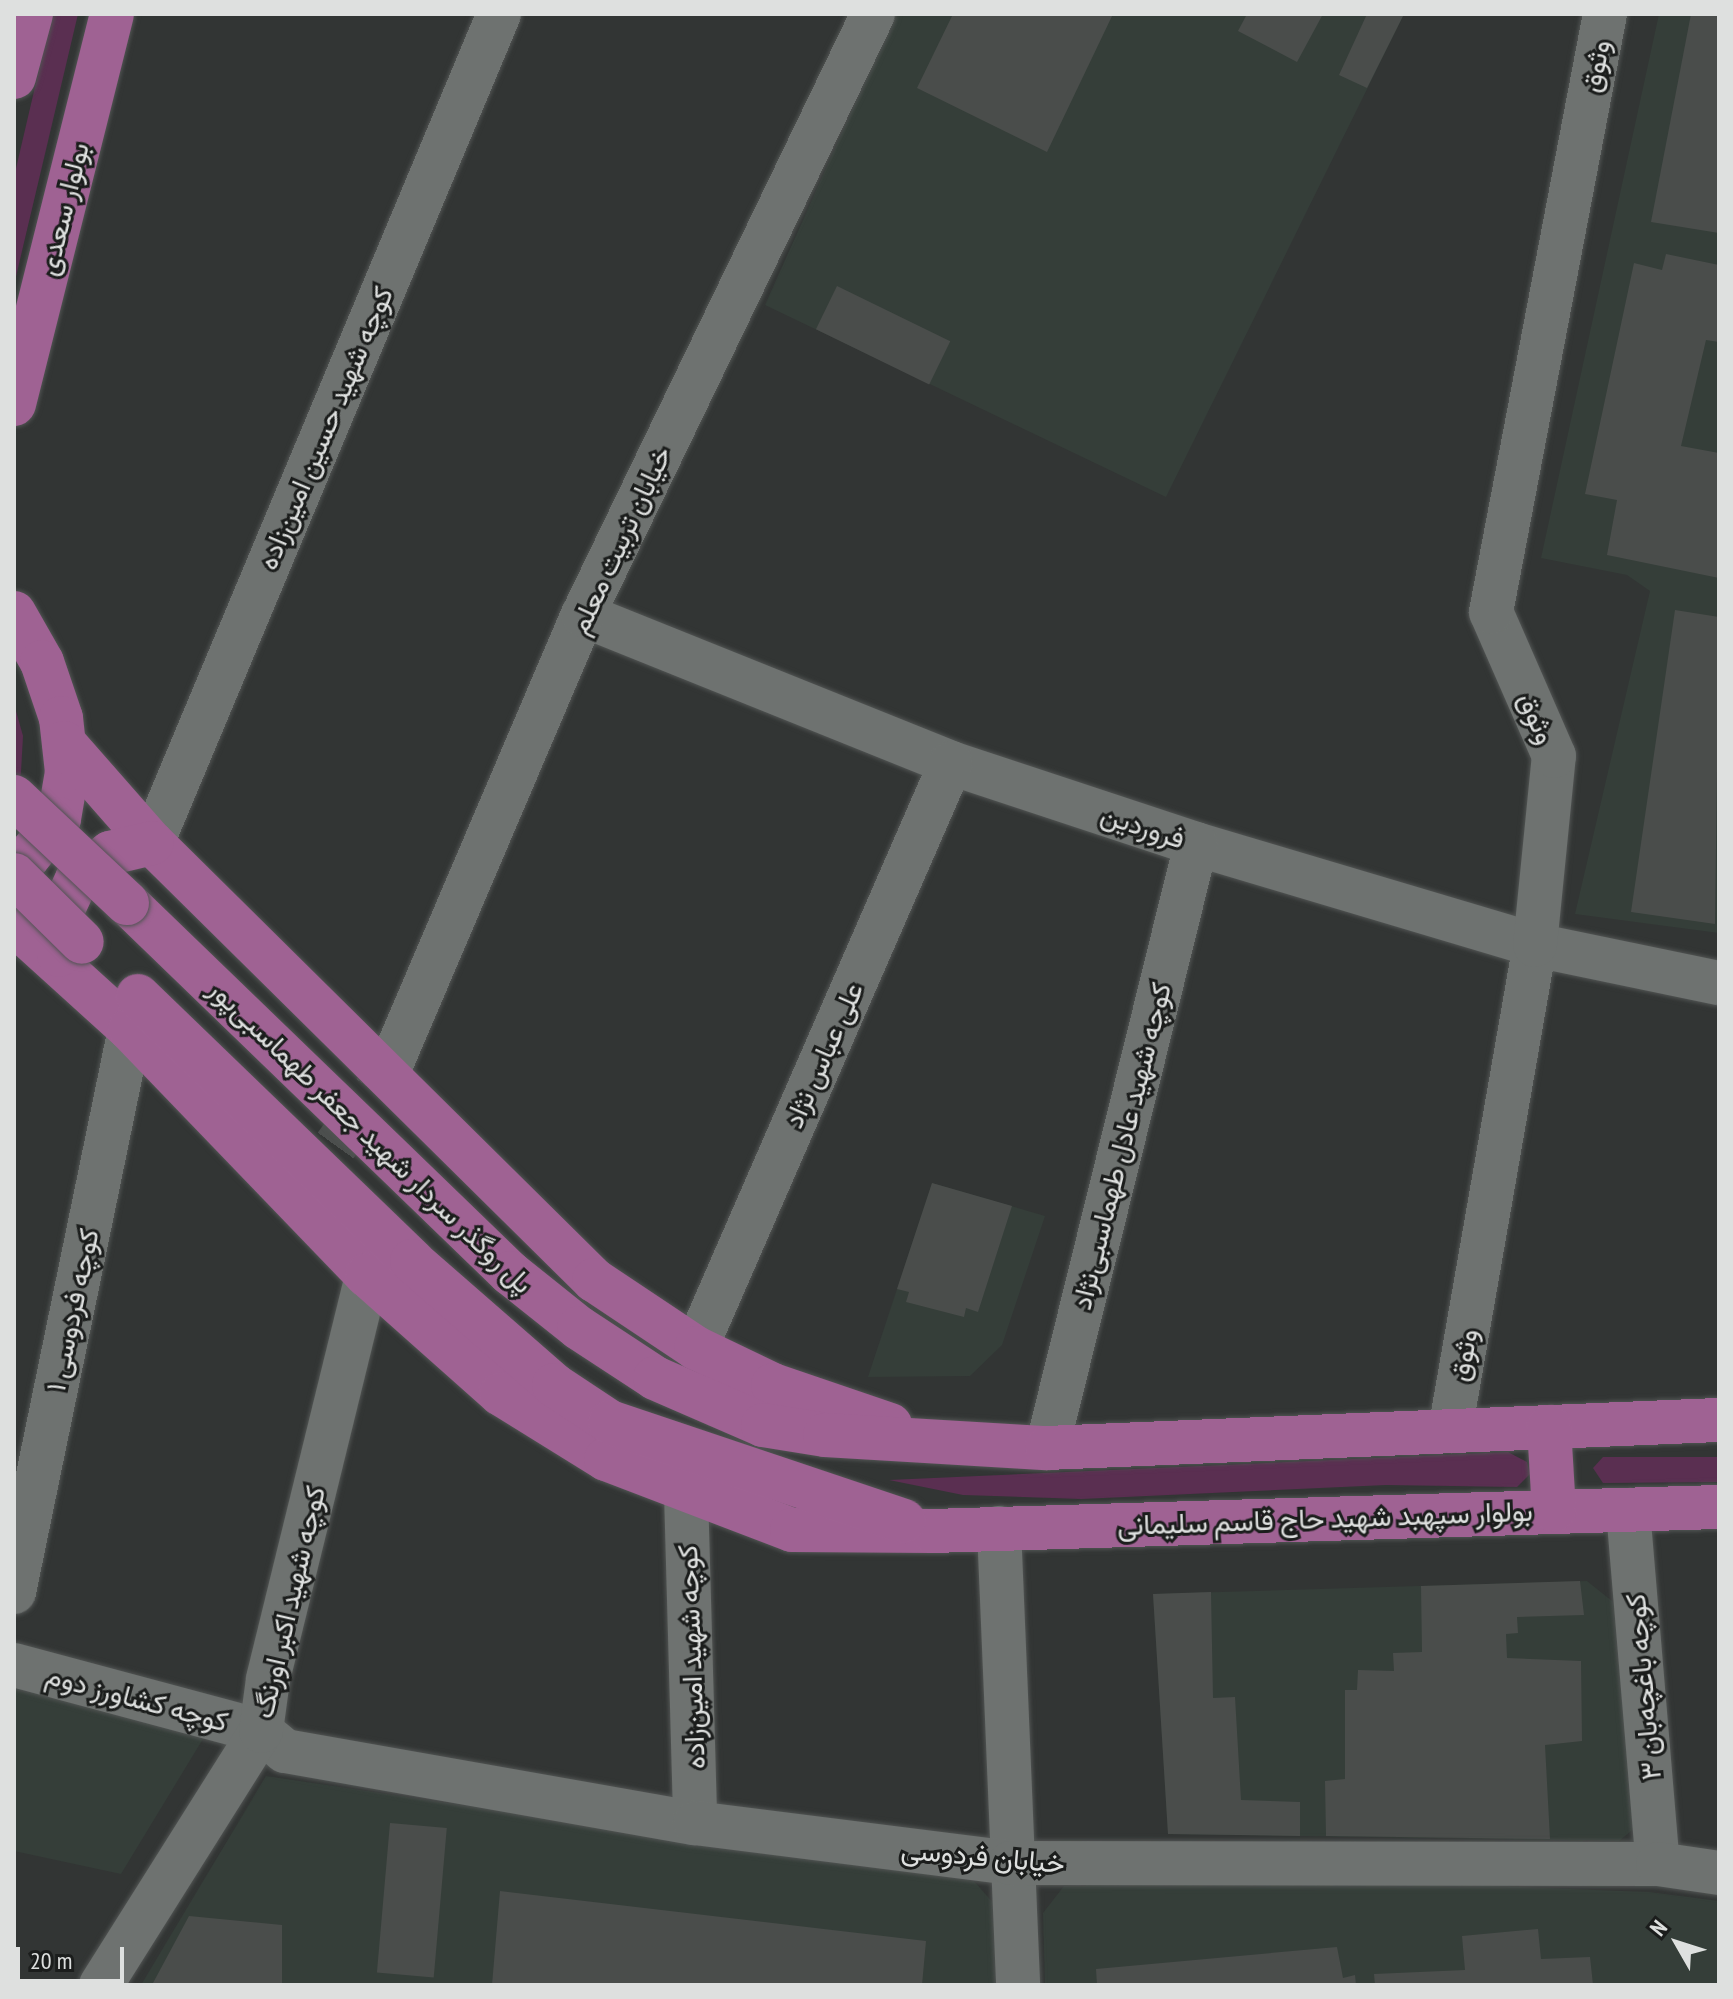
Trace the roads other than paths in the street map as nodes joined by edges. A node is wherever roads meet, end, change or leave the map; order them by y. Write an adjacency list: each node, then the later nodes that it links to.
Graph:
1 (112, 14): 7 (main road, بولوار سعدی)
2 (499, 14): 13 (street, کوچه شهید حسین امین‌زاده)
3 (873, 14): 9 (street, خیابان تربیت معلم)
4 (1605, 14): 18 (street, وثوق)
5 (25, 17): 6 (main road)
6 (14, 77)
7 (14, 404)
8 (15, 606): 10 (main road)
9 (583, 615): 11 (street, فروردین); 22 (street, خیابان تربیت معلم)
10 (64, 743): 13 (main road); 15 (main road)
11 (951, 763): 14 (street, فروردین); 24 (street, علی عباس نژاد)
12 (14, 797): 28 (main road, پل روگذر سردار شهید جعفر طهماسبی‌پور, bridge)
13 (152, 843): 19 (main road); 22 (main road)
14 (1196, 844): 18 (street, فروردین); 29 (street, کوچه شهید عادل طهماسبی‌نژاد)
15 (14, 865)
16 (14, 875): 19 (main road, پل روگذر سردار شهید جعفر طهماسبی‌پور, bridge)
17 (14, 924): 19 (main road)
18 (1535, 945): 20 (street, فروردین); 27 (street, وثوق)
19 (71, 952): 21 (main road, بولوار سپهبد شهید حاج قاسم سلیمانی); 35 (main road, پل روگذر سردار شهید جعفر طهماسبی‌پور)
20 (1719, 983)
21 (130, 1029): 23 (main road, بولوار سپهبد شهید حاج قاسم سلیمانی); 36 (street, کوچه فردوسی ۱)
22 (387, 1074): 24 (main road)
23 (367, 1275): 30 (main road, بولوار سپهبد شهید حاج قاسم سلیمانی); 38 (street, کوچه شهید اکبر اورنگ)
24 (696, 1348): 28 (main road)
25 (1719, 1420): 26 (main road)
26 (1549, 1427): 27 (main road); 32 (main road)
27 (1450, 1431): 29 (main road)
28 (934, 1441): 29 (main road)
29 (1047, 1448)
30 (686, 1492): 35 (main road, بولوار سپهبد شهید حاج قاسم سلیمانی); 39 (street, کوچه شهید امین‌زاده)
31 (1719, 1507): 33 (main road, بولوار سپهبد شهید حاج قاسم سلیمانی)
32 (1554, 1510): 33 (main road, بولوار سپهبد شهید حاج قاسم سلیمانی); 34 (main road, بولوار سپهبد شهید حاج قاسم سلیمانی)
33 (1628, 1510): 41 (street, کوچه باغچه‌بان ۳)
34 (999, 1528): 35 (main road, بولوار سپهبد شهید حاج قاسم سلیمانی); 40 (street)
35 (932, 1531)
36 (14, 1592)
37 (14, 1665): 38 (street, کوچه کشاورز دوم)
38 (261, 1731): 39 (street, خیابان فردوسی); 43 (street, کوچه شهید اکبر اورنگ)
39 (695, 1823): 40 (street, خیابان فردوسی)
40 (1010, 1863): 41 (street, خیابان فردوسی); 44 (street)
41 (1658, 1864): 42 (street, خیابان فردوسی)
42 (1719, 1873)
43 (101, 1985)
44 (1018, 1985)

